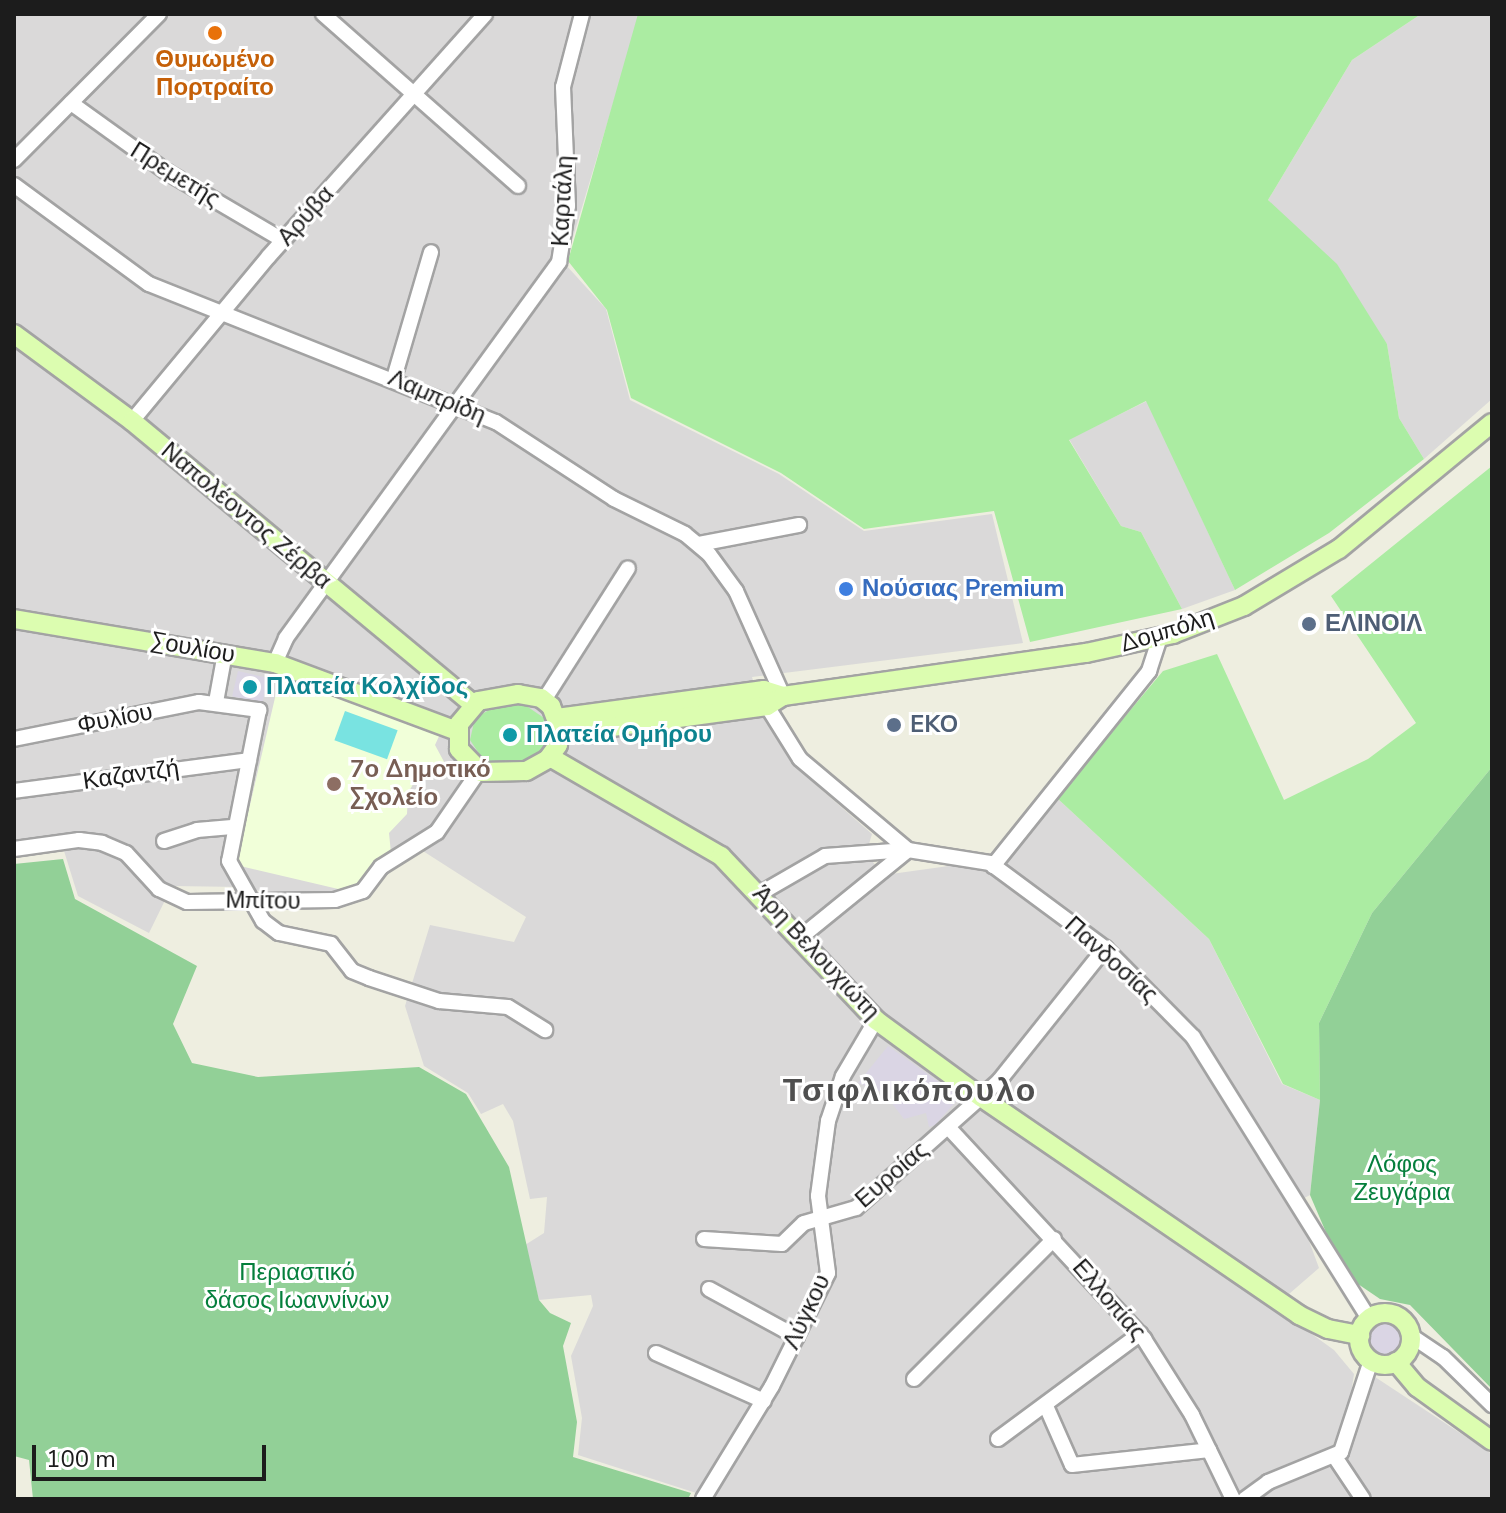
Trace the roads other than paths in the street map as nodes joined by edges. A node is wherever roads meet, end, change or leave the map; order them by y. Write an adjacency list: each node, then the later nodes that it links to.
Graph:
1 (159, 14): 6 (street)
2 (323, 14): 5 (street)
3 (485, 14): 5 (street, Αρύβα)
4 (582, 14): 15 (street, Καρτάλη)
5 (415, 96): 9 (street); 10 (street, Αρύβα)
6 (71, 103): 7 (street); 10 (street, Πρεμετής)
7 (14, 160)
8 (14, 185): 12 (street, Λαμπρίδη)
9 (518, 186)
10 (284, 241): 12 (street, Αρύβα)
11 (431, 252): 14 (street)
12 (224, 314): 14 (street, Λαμπρίδη); 16 (street, Αρύβα)
13 (14, 334): 16 (main road, Ναπολέοντος Ζέρβα)
14 (394, 378): 15 (street, Λαμπρίδη)
15 (458, 406): 19 (street, Λαμπρίδη); 21 (street, Καρτάλη)
16 (132, 421): 21 (main road, Ναπολέοντος Ζέρβα)
17 (1492, 423): 23 (main road, Δομπόλη)
18 (799, 525): 19 (street)
19 (699, 544): 27 (street, Λαμπρίδη)
20 (628, 568): 26 (street)
21 (328, 584): 25 (street, Καρτάλη); 29 (main road, Ναπολέοντος Ζέρβα)
22 (14, 619): 24 (main road, Σουλίου)
23 (1160, 638): 27 (main road, Δομπόλη); 41 (street)
24 (225, 653): 25 (main road, Σουλίου); 28 (street)
25 (275, 663): 31 (main road, Σουλίου)
26 (544, 700): 29 (main road); 30 (main road)
27 (775, 701): 30 (main road, Δομπόλη); 40 (street)
28 (216, 702): 32 (street, Φυλίου); 34 (street)
29 (473, 704): 31 (main road)
30 (559, 726): 33 (main road)
31 (457, 731): 35 (main road)
32 (14, 739)
33 (550, 757): 35 (main road); 42 (main road, Άρη Βελουχιώτη)
34 (249, 760): 36 (street, Καζαντζή); 37 (street)
35 (479, 771): 43 (street, Μπίτου)
36 (14, 791)
37 (235, 827): 38 (street); 43 (street)
38 (164, 841)
39 (14, 849): 43 (street, Μπίτου)
40 (908, 850): 41 (street, Πανδοσίας); 42 (street, Πανδοσίας); 44 (street)
41 (993, 866): 45 (street, Πανδοσίας)
42 (761, 893): 44 (main road, Άρη Βελουχιώτη)
43 (247, 900): 47 (street)
44 (801, 937): 46 (main road, Άρη Βελουχιώτη)
45 (1105, 948): 48 (street, Ευροίας); 54 (street, Πανδοσίας)
46 (876, 1020): 48 (main road, Άρη Βελουχιώτη); 50 (street, Λύγκου)
47 (545, 1030)
48 (981, 1097): 49 (street, Ευροίας); 54 (main road, Άρη Βελουχιώτη)
49 (948, 1127): 50 (street, Ευροίας); 52 (street, Ελλοπίας)
50 (821, 1218): 51 (street, Ευροίας); 57 (street, Λύγκου)
51 (704, 1239)
52 (1054, 1239): 55 (street, Ελλοπίας); 61 (street)
53 (709, 1289): 57 (street)
54 (1364, 1327): 56 (main road); 59 (main road)
55 (1140, 1334): 64 (street); 67 (street, Ελλοπίας)
56 (1410, 1335): 60 (main road); 63 (street)
57 (797, 1337): 62 (street, Λύγκου)
58 (656, 1353): 62 (street)
59 (1371, 1360): 60 (main road); 68 (street)
60 (1396, 1362): 66 (main road)
61 (914, 1379)
62 (764, 1401): 69 (street, Λύγκου)
63 (1492, 1405)
64 (1046, 1406): 65 (street); 67 (street)
65 (998, 1439)
66 (1492, 1441)
67 (1209, 1450): 70 (street, Ελλοπίας)
68 (1335, 1457): 71 (street); 72 (street)
69 (703, 1499)
70 (1233, 1499)
71 (1245, 1499)
72 (1363, 1499)

